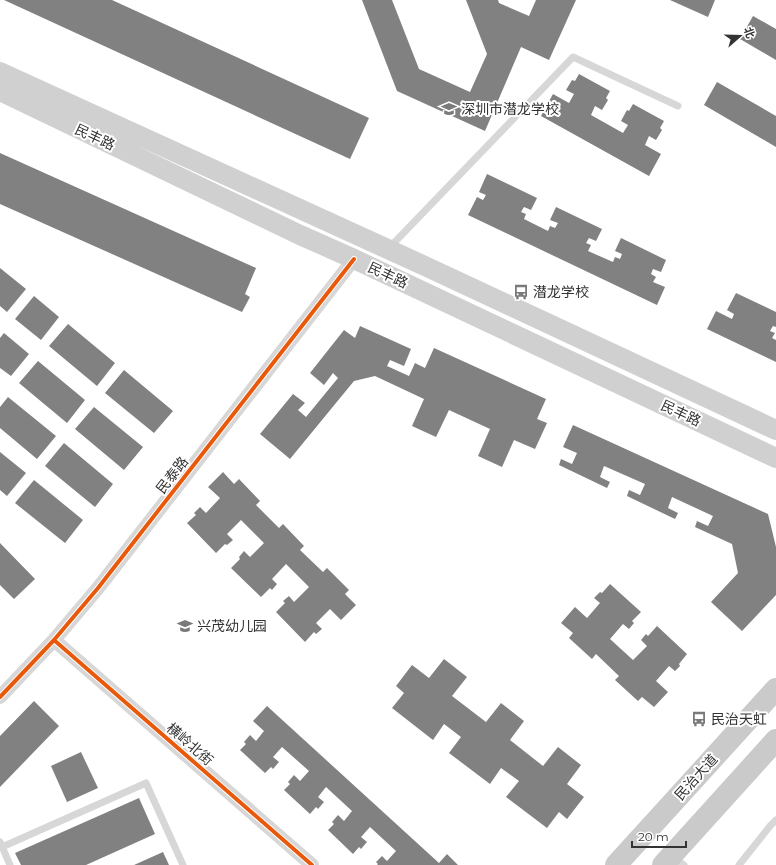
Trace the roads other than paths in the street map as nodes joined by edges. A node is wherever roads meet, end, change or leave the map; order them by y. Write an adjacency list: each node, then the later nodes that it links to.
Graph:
1 (0, 72): 4 (main road, 民丰路)
2 (0, 92): 5 (main road, 民丰路)
3 (678, 106): 4 (lane)
4 (389, 249): 6 (main road, 民丰路)
5 (354, 259): 7 (main road, 民丰路); 8 (street, 民泰路)
6 (776, 430)
7 (776, 458)
8 (54, 640): 10 (street, 民泰路); 17 (street, 横岭北街)
9 (776, 689): 18 (main road, 民治大道)
10 (0, 697)
11 (776, 740): 14 (main road)
12 (776, 820): 19 (lane)
13 (1, 845): 15 (lane); 16 (lane)
14 (673, 862)
15 (10, 865)
16 (183, 865)
17 (312, 865)
18 (616, 865)
19 (739, 865)

